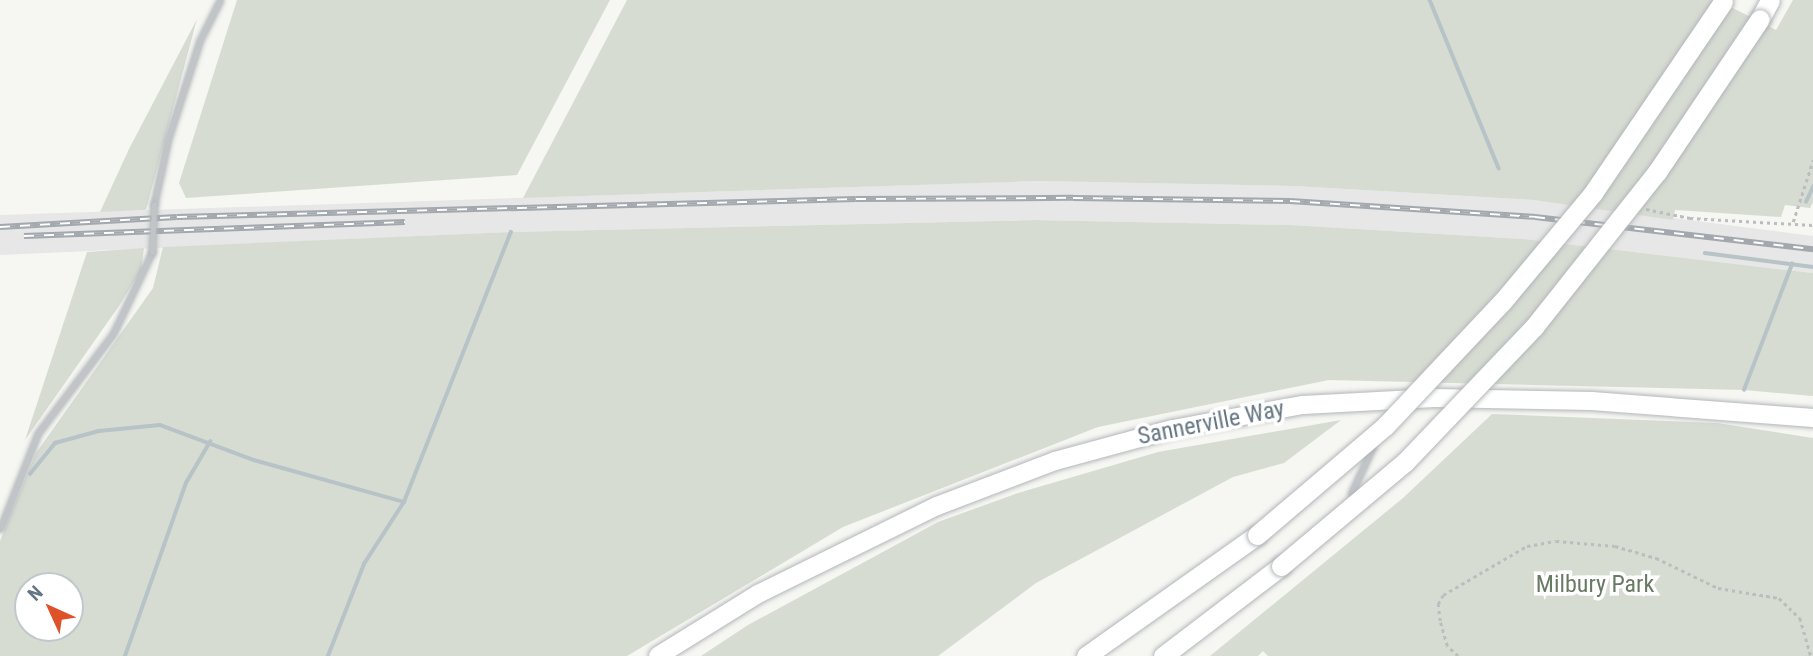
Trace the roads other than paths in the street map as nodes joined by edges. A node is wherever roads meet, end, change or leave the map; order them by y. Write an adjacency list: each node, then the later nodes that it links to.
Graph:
1 (220, 0): 7 (lane, bridge)
2 (1770, 0): 10 (highway, bridge)
3 (1723, 1): 9 (highway, bridge)
4 (1396, 399): 5 (main road, Sannerville Way); 6 (lane); 8 (main road, Sannerville Way)
5 (1813, 418)
6 (1351, 494)
7 (0, 529)
8 (658, 656)
9 (1086, 656)
10 (1163, 656)

